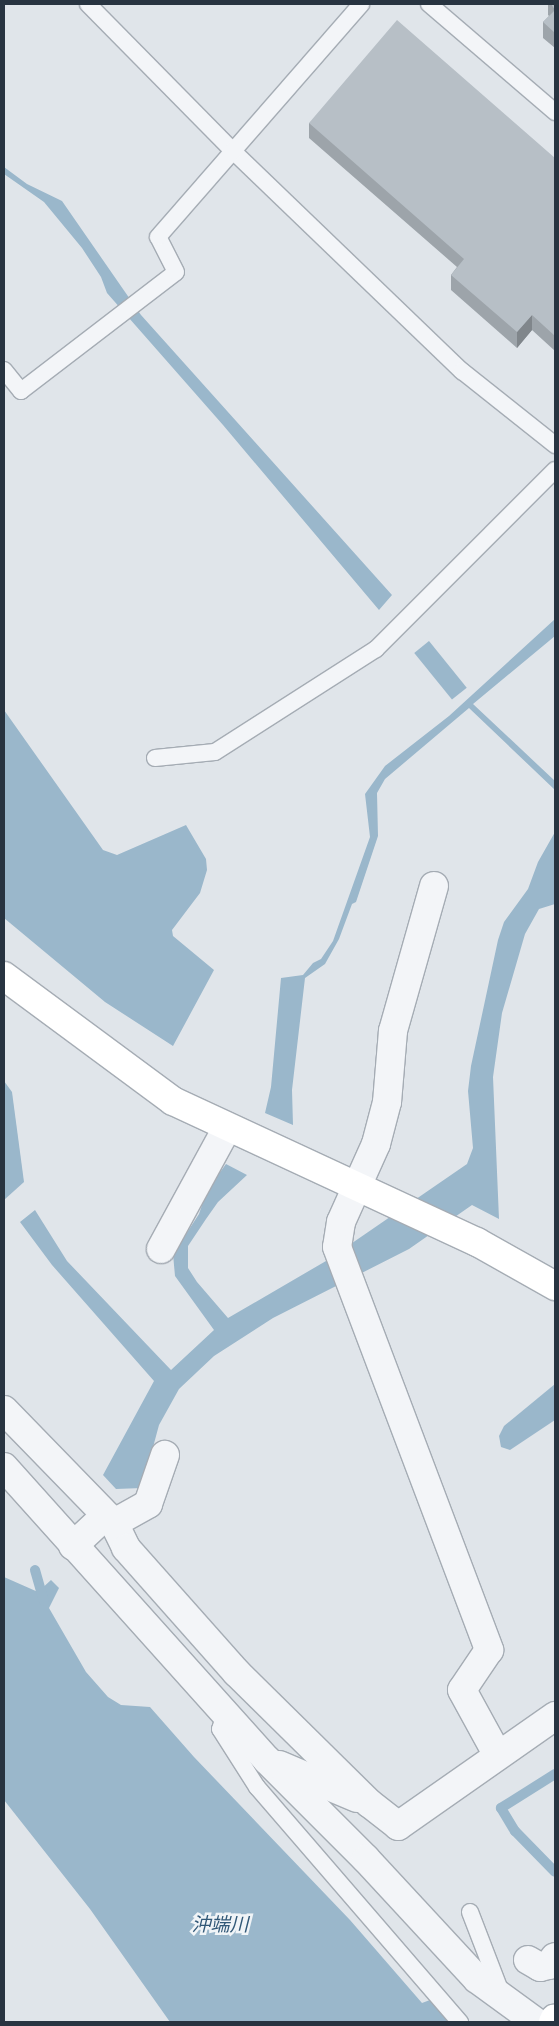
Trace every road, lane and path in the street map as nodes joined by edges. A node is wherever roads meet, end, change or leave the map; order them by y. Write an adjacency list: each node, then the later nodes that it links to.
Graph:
1 (88, 4): 5 (lane)
2 (361, 4): 5 (lane)
3 (429, 4): 4 (lane)
4 (555, 112)
5 (233, 150): 6 (lane); 7 (lane)
6 (4, 370)
7 (555, 444)
8 (555, 470): 9 (lane)
9 (155, 758)
10 (434, 886): 13 (street)
11 (4, 976): 12 (street)
12 (227, 1128): 13 (street); 14 (street)
13 (357, 1188): 15 (street); 23 (street)
14 (161, 1250)
15 (555, 1286)
16 (4, 1410): 19 (street)
17 (165, 1455): 19 (street)
18 (9, 1477): 20 (street)
19 (110, 1519): 20 (street); 25 (street)
20 (73, 1546): 21 (street)
21 (226, 1714): 24 (street); 31 (lane)
22 (555, 1716): 23 (street)
23 (497, 1754): 25 (street)
24 (267, 1760): 25 (street); 29 (street)
25 (369, 1803)
26 (470, 1912): 29 (lane)
27 (555, 1957): 28 (street)
28 (528, 1960)
29 (502, 1995): 32 (street)
30 (555, 2018): 33 (street)
31 (460, 2022)
32 (536, 2022)
33 (553, 2022)

